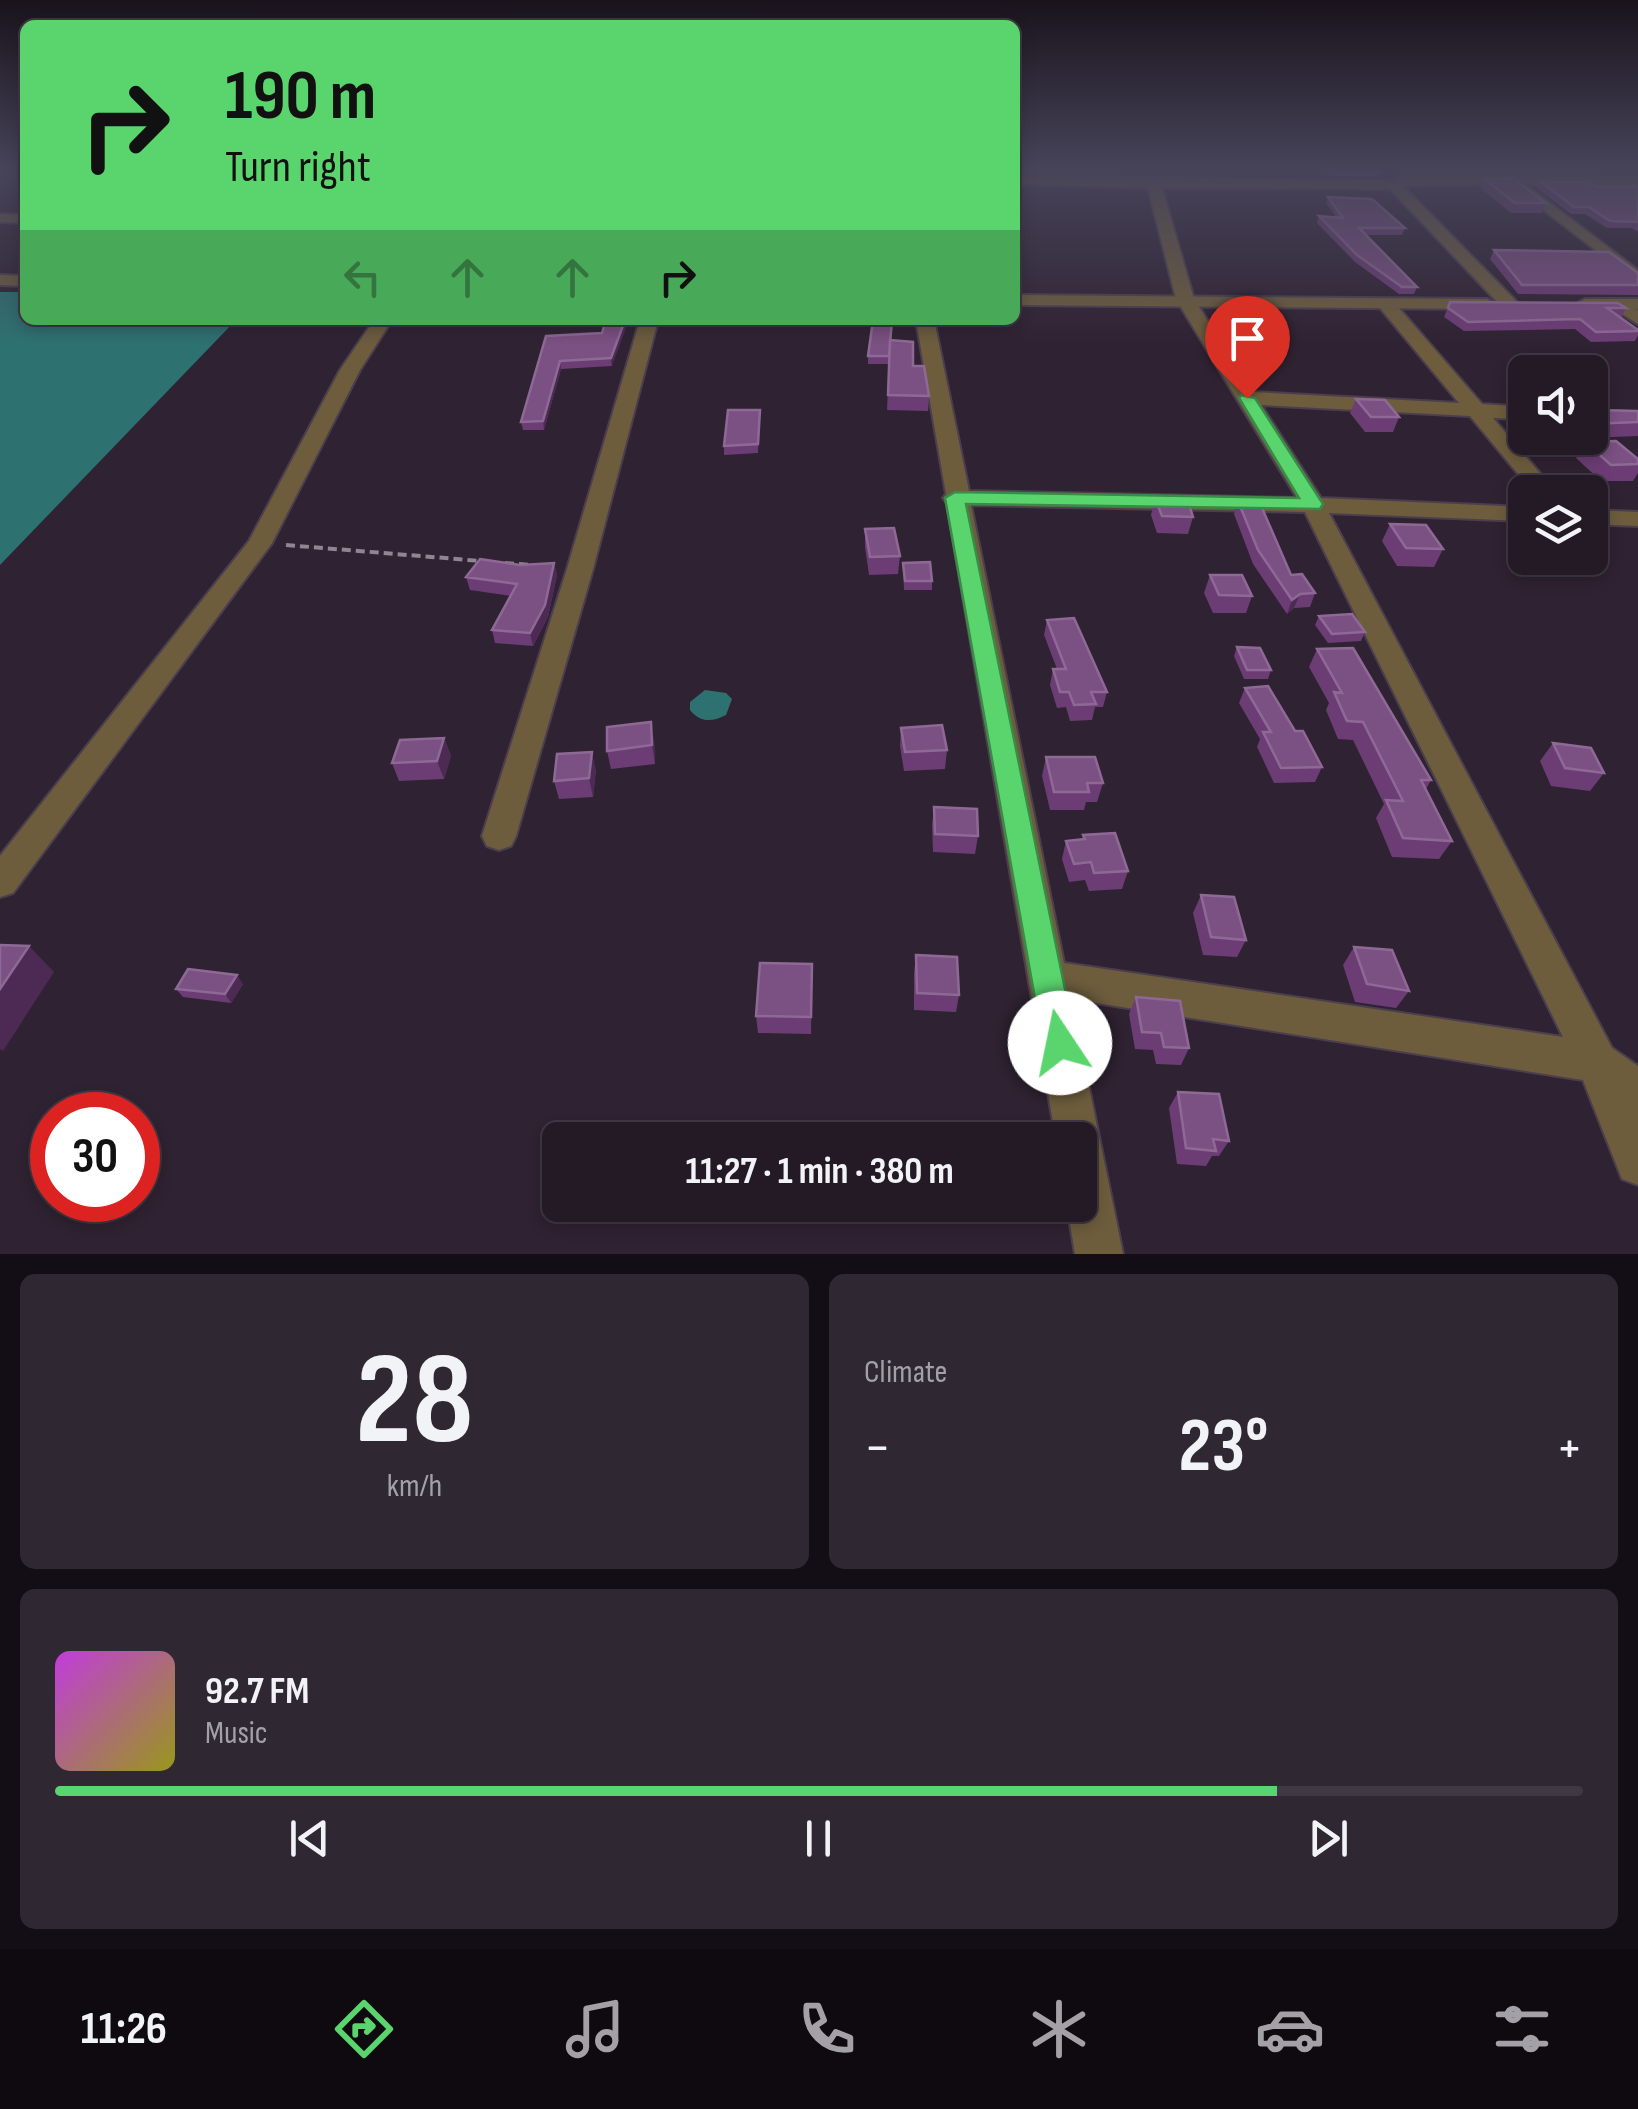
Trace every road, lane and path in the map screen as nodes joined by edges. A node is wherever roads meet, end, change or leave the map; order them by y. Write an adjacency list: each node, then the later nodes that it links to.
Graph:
1 (1166, 228): 5 (street)
2 (1439, 228): 7 (street)
3 (1573, 228): 4 (street)
4 (1638, 278)
5 (1185, 298): 6 (street); 7 (street); 14 (street)
6 (1020, 300)
7 (1386, 304): 15 (street)
8 (1564, 304): 9 (street)
9 (1629, 304): 10 (street)
10 (1638, 319)
11 (380, 325): 23 (street)
12 (649, 325): 26 (street)
13 (925, 325): 18 (street)
14 (1247, 398): 15 (street); 19 (street)
15 (1475, 411): 16 (street); 17 (street)
16 (1508, 412)
17 (1531, 475)
18 (955, 498): 19 (street); 29 (street)
19 (1313, 504): 20 (street); 30 (street)
20 (1508, 513)
21 (1608, 518): 22 (street)
22 (1638, 520)
23 (260, 543): 24 (path); 28 (street)
24 (486, 561)
25 (505, 563): 26 (path)
26 (580, 569): 27 (street)
27 (498, 836)
28 (0, 882)
29 (1048, 978): 30 (street); 32 (street)
30 (1597, 1062): 31 (street); 33 (street)
31 (1638, 1091)
32 (1075, 1122)
33 (1638, 1163)
34 (1093, 1222): 35 (street)
35 (1099, 1254)

